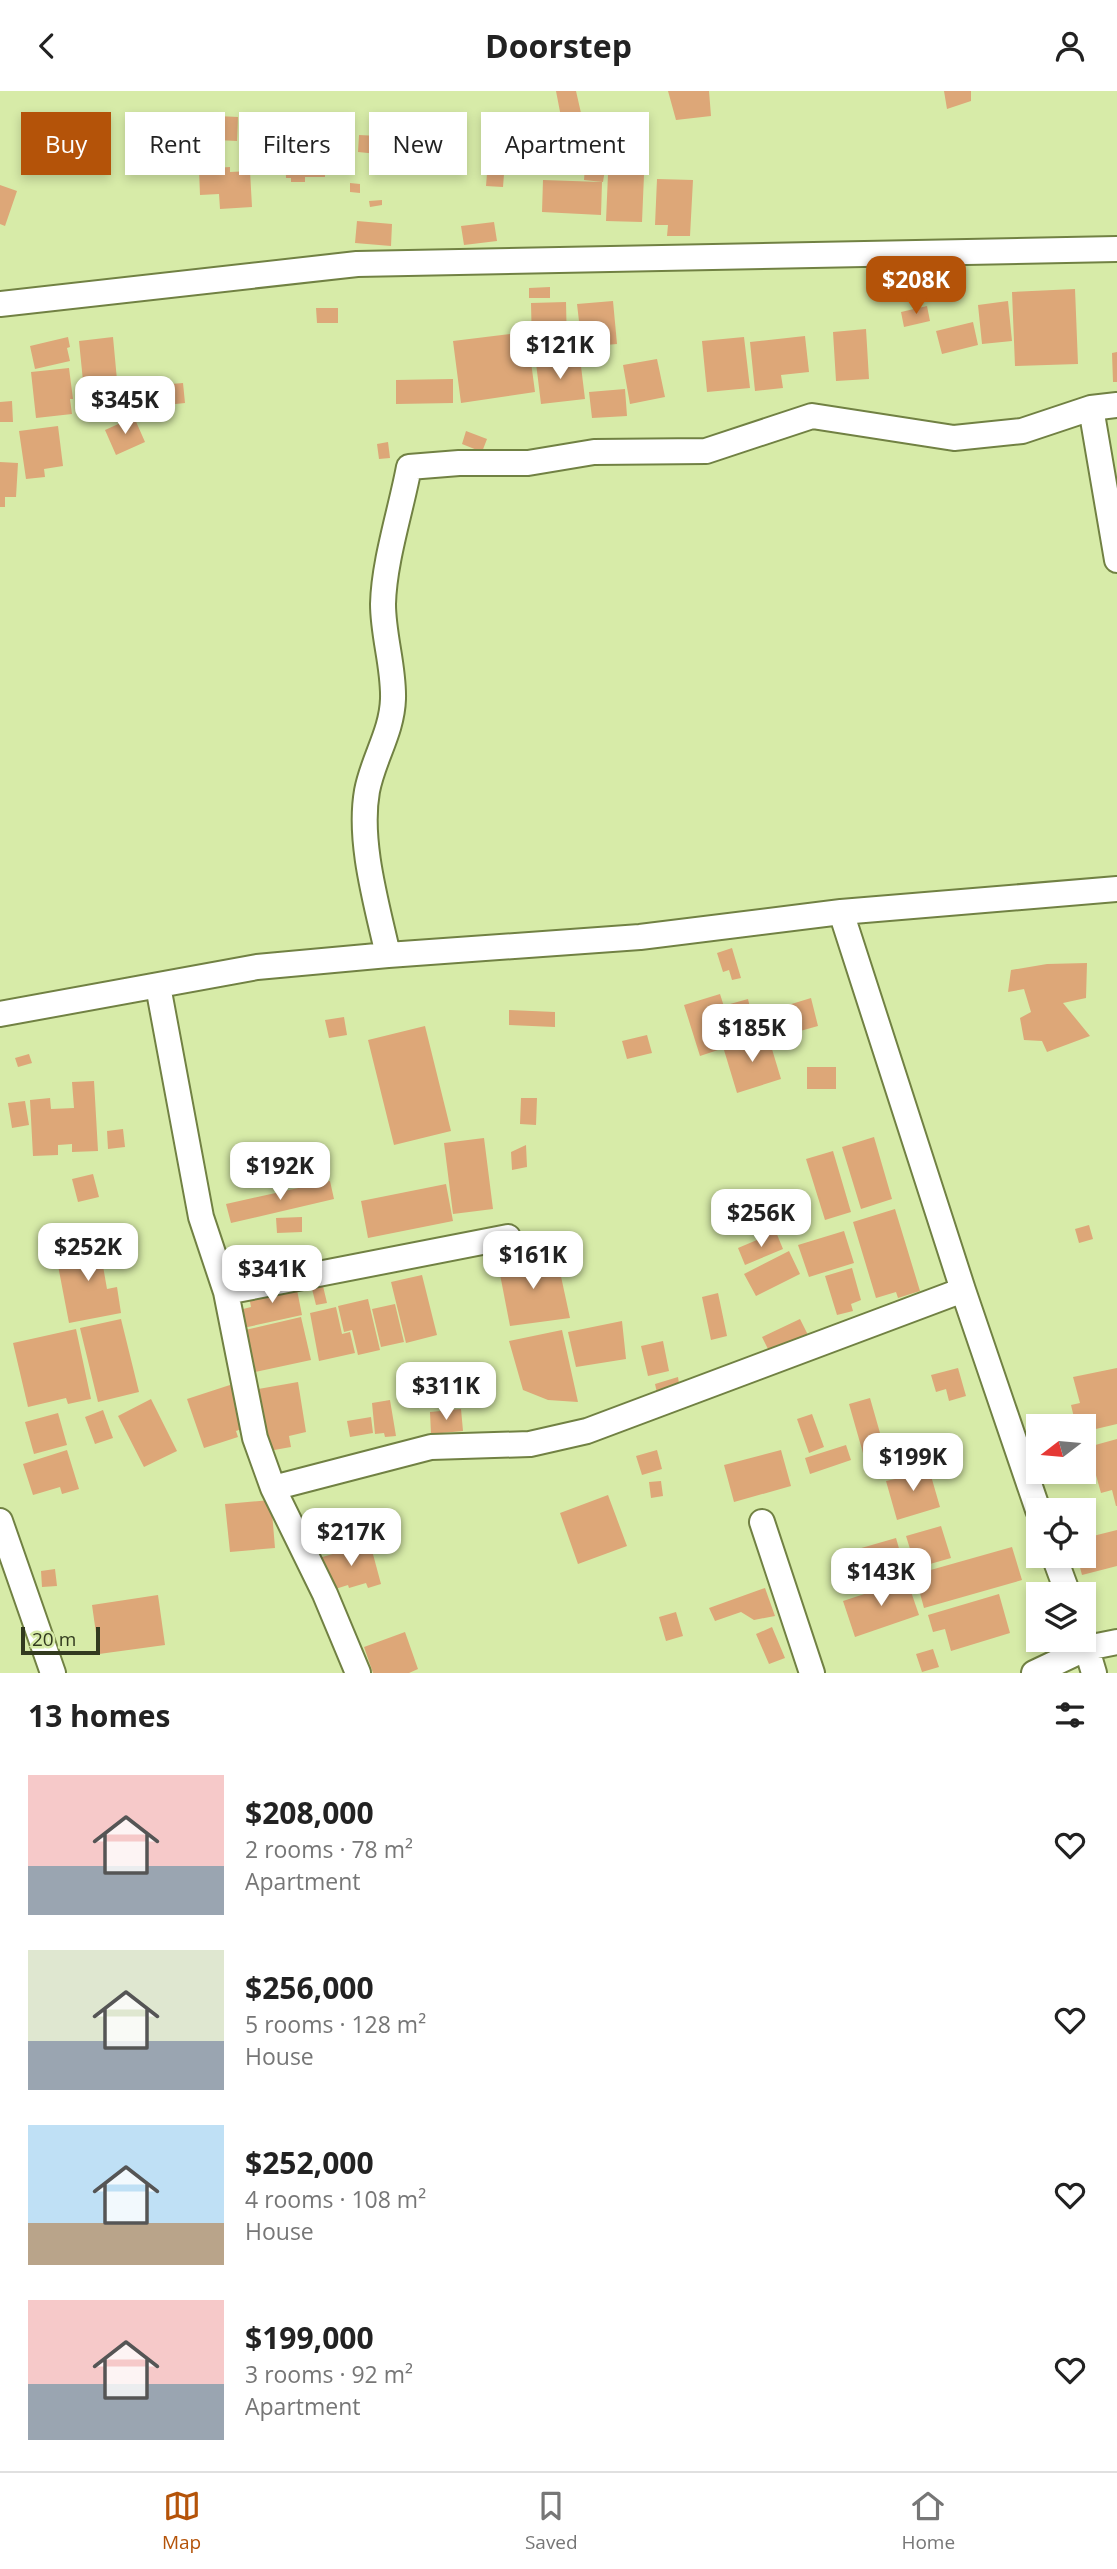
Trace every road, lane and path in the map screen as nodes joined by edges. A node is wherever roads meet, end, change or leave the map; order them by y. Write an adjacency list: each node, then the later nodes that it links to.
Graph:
1 (1117, 249): 2 (street)
2 (0, 305)
3 (1117, 405): 4 (street)
4 (1091, 408): 5 (street); 8 (street)
5 (1117, 560)
6 (1117, 889): 7 (street)
7 (841, 912): 8 (street); 12 (street)
8 (388, 955): 9 (street)
9 (158, 986): 10 (street); 13 (street)
10 (0, 1014)
11 (508, 1237): 13 (street)
12 (963, 1290): 14 (street); 15 (street)
13 (226, 1292): 14 (street)
14 (273, 1487): 23 (street)
15 (1034, 1498)
16 (0, 1521): 22 (street)
17 (762, 1522): 24 (street)
18 (1096, 1642): 19 (street)
19 (1117, 1642)
20 (1069, 1652): 25 (street)
21 (1088, 1652): 26 (street)
22 (52, 1673)
23 (358, 1673)
24 (812, 1673)
25 (1034, 1673)
26 (1094, 1673)

